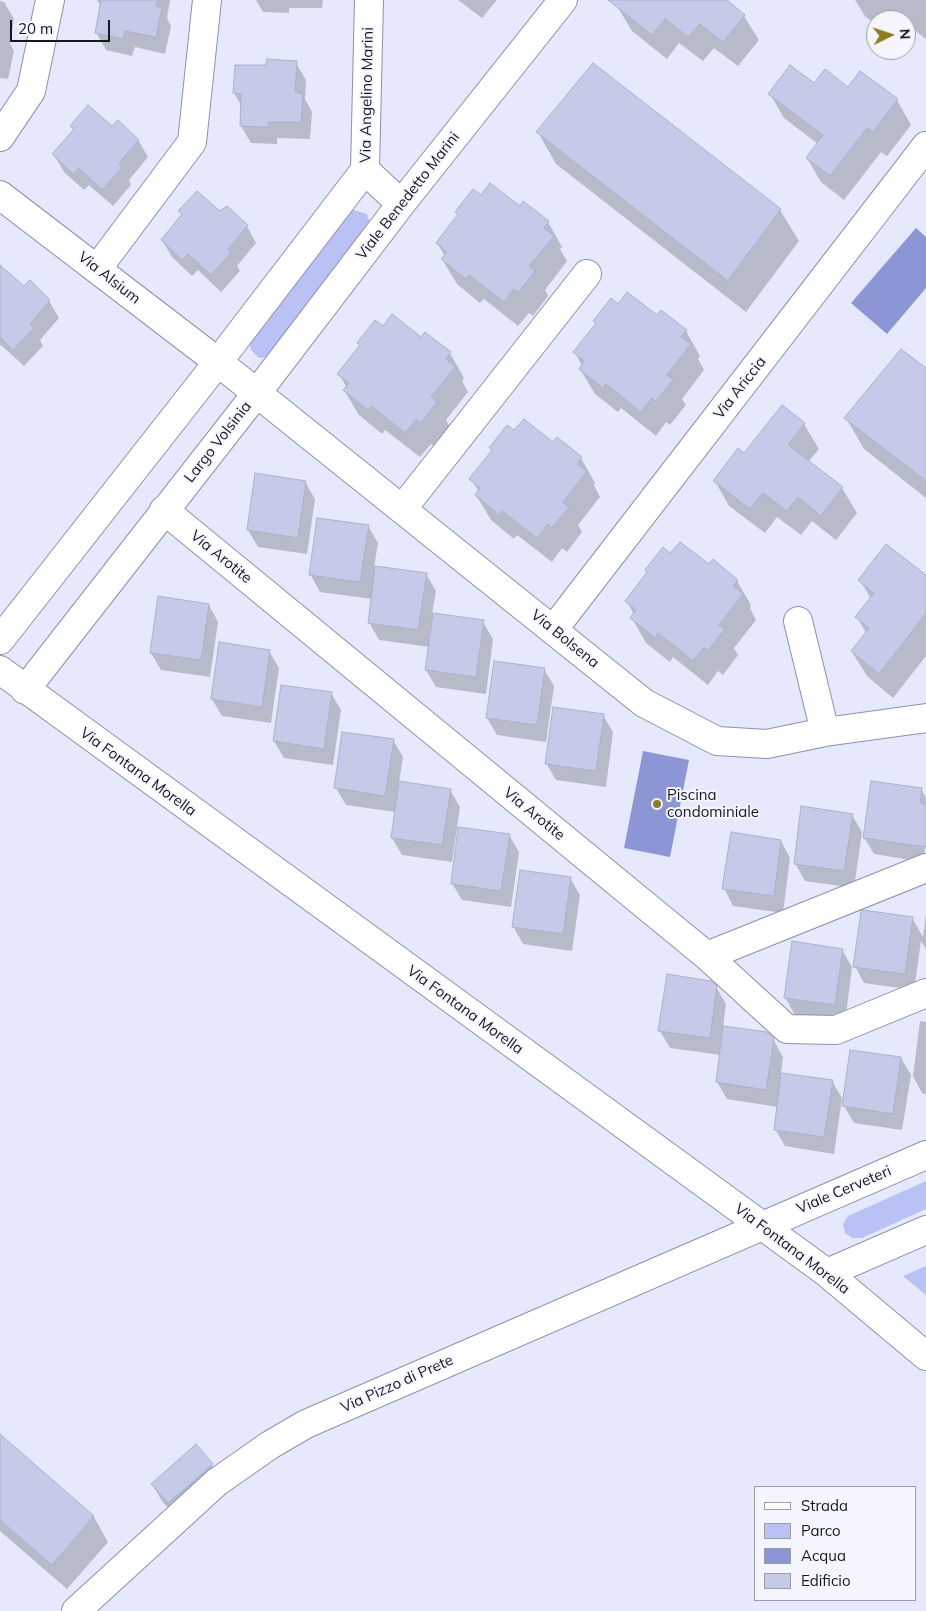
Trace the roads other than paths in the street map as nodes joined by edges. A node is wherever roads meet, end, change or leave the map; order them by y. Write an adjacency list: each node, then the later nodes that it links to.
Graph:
1 (50, 0): 5 (street)
2 (207, 0): 10 (street)
3 (369, 0): 7 (street, Via Angelino Marini)
4 (563, 0): 9 (street, Viale Benedetto Marini)
5 (0, 137)
6 (926, 146): 17 (street, Via Ariccia)
7 (365, 170): 9 (street, Via Angelino Marini); 12 (street)
8 (0, 195): 10 (street, Via Alsium)
9 (401, 204): 13 (street, Viale Benedetto Marini)
10 (97, 269): 12 (street, Via Alsium)
11 (587, 274): 14 (street)
12 (218, 362): 13 (street, Largo Volsinia); 18 (street)
13 (256, 394): 14 (street, Via Bolsena); 15 (street, Largo Volsinia)
14 (402, 508): 17 (street, Via Bolsena)
15 (164, 510): 20 (street, Largo Volsinia); 24 (street, Via Arotite)
16 (798, 621): 22 (street)
17 (553, 630): 22 (street, Via Bolsena)
18 (0, 640)
19 (0, 670): 20 (street, Via Fontana Morella)
20 (25, 690): 27 (street, Via Fontana Morella)
21 (926, 718): 22 (street, Via Bolsena)
22 (825, 732)
23 (926, 868): 24 (street)
24 (707, 956): 25 (street, Via Arotite)
25 (926, 993)
26 (926, 1155): 27 (street, Viale Cerveteri)
27 (761, 1226): 29 (street, Via Fontana Morella); 31 (street, Via Pizzo di Prete)
28 (926, 1230): 29 (street)
29 (827, 1273): 30 (street, Via Fontana Morella)
30 (926, 1356)
31 (76, 1611)

